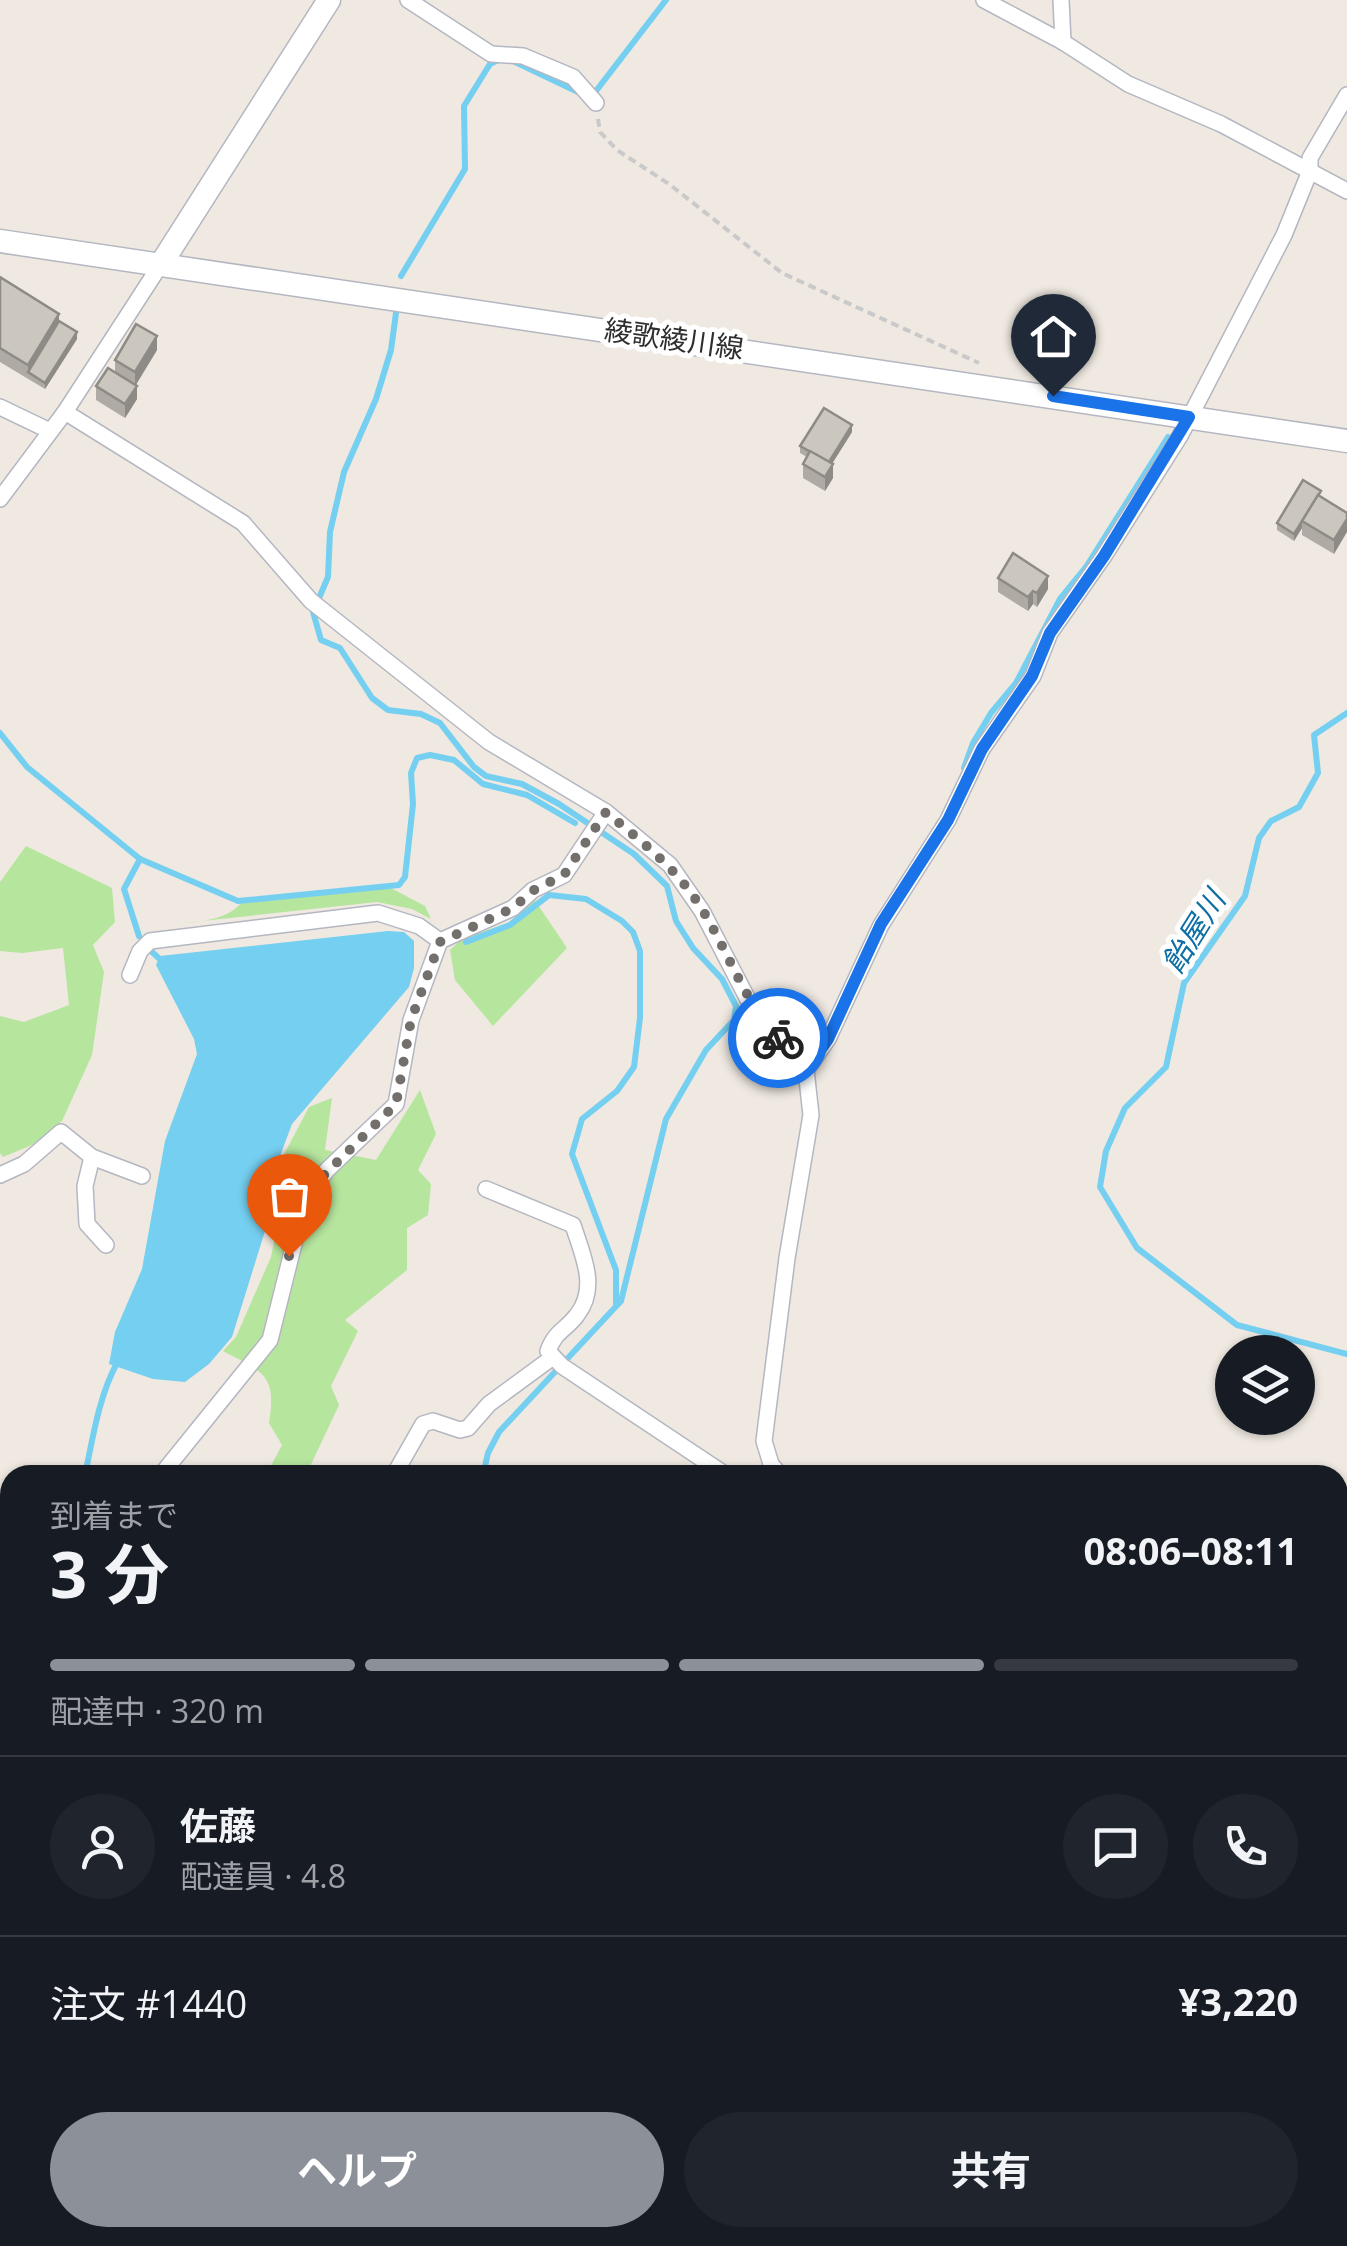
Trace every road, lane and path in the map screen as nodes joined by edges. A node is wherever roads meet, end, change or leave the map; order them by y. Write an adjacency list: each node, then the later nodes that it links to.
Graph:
1 (329, 0): 11 (main road)
2 (408, 0): 7 (street)
3 (984, 0): 5 (street)
4 (1061, 0): 5 (street)
5 (1063, 42): 8 (street)
6 (1347, 95): 8 (street)
7 (590, 96): 12 (path)
8 (1310, 171): 9 (street); 15 (street)
9 (1347, 191)
10 (0, 241): 11 (main road, 綾歌綾川線)
11 (161, 264): 12 (main road, 綾歌綾川線); 14 (street)
12 (986, 386): 15 (main road, 綾歌綾川線)
13 (0, 407): 16 (street)
14 (65, 412): 16 (street); 19 (street)
15 (1189, 417): 17 (main road, 綾歌綾川線); 22 (street)
16 (50, 432): 18 (street)
17 (1347, 441)
18 (0, 499)
19 (599, 822): 20 (street); 22 (street)
20 (440, 942): 21 (street); 29 (street)
21 (130, 975)
22 (806, 1070): 32 (street)
23 (92, 1157): 24 (street); 25 (street); 27 (street)
24 (0, 1175)
25 (142, 1176)
26 (486, 1189): 28 (street)
27 (106, 1246)
28 (558, 1362): 30 (street); 31 (street)
29 (169, 1465)
30 (400, 1465)
31 (711, 1465)
32 (773, 1465)

